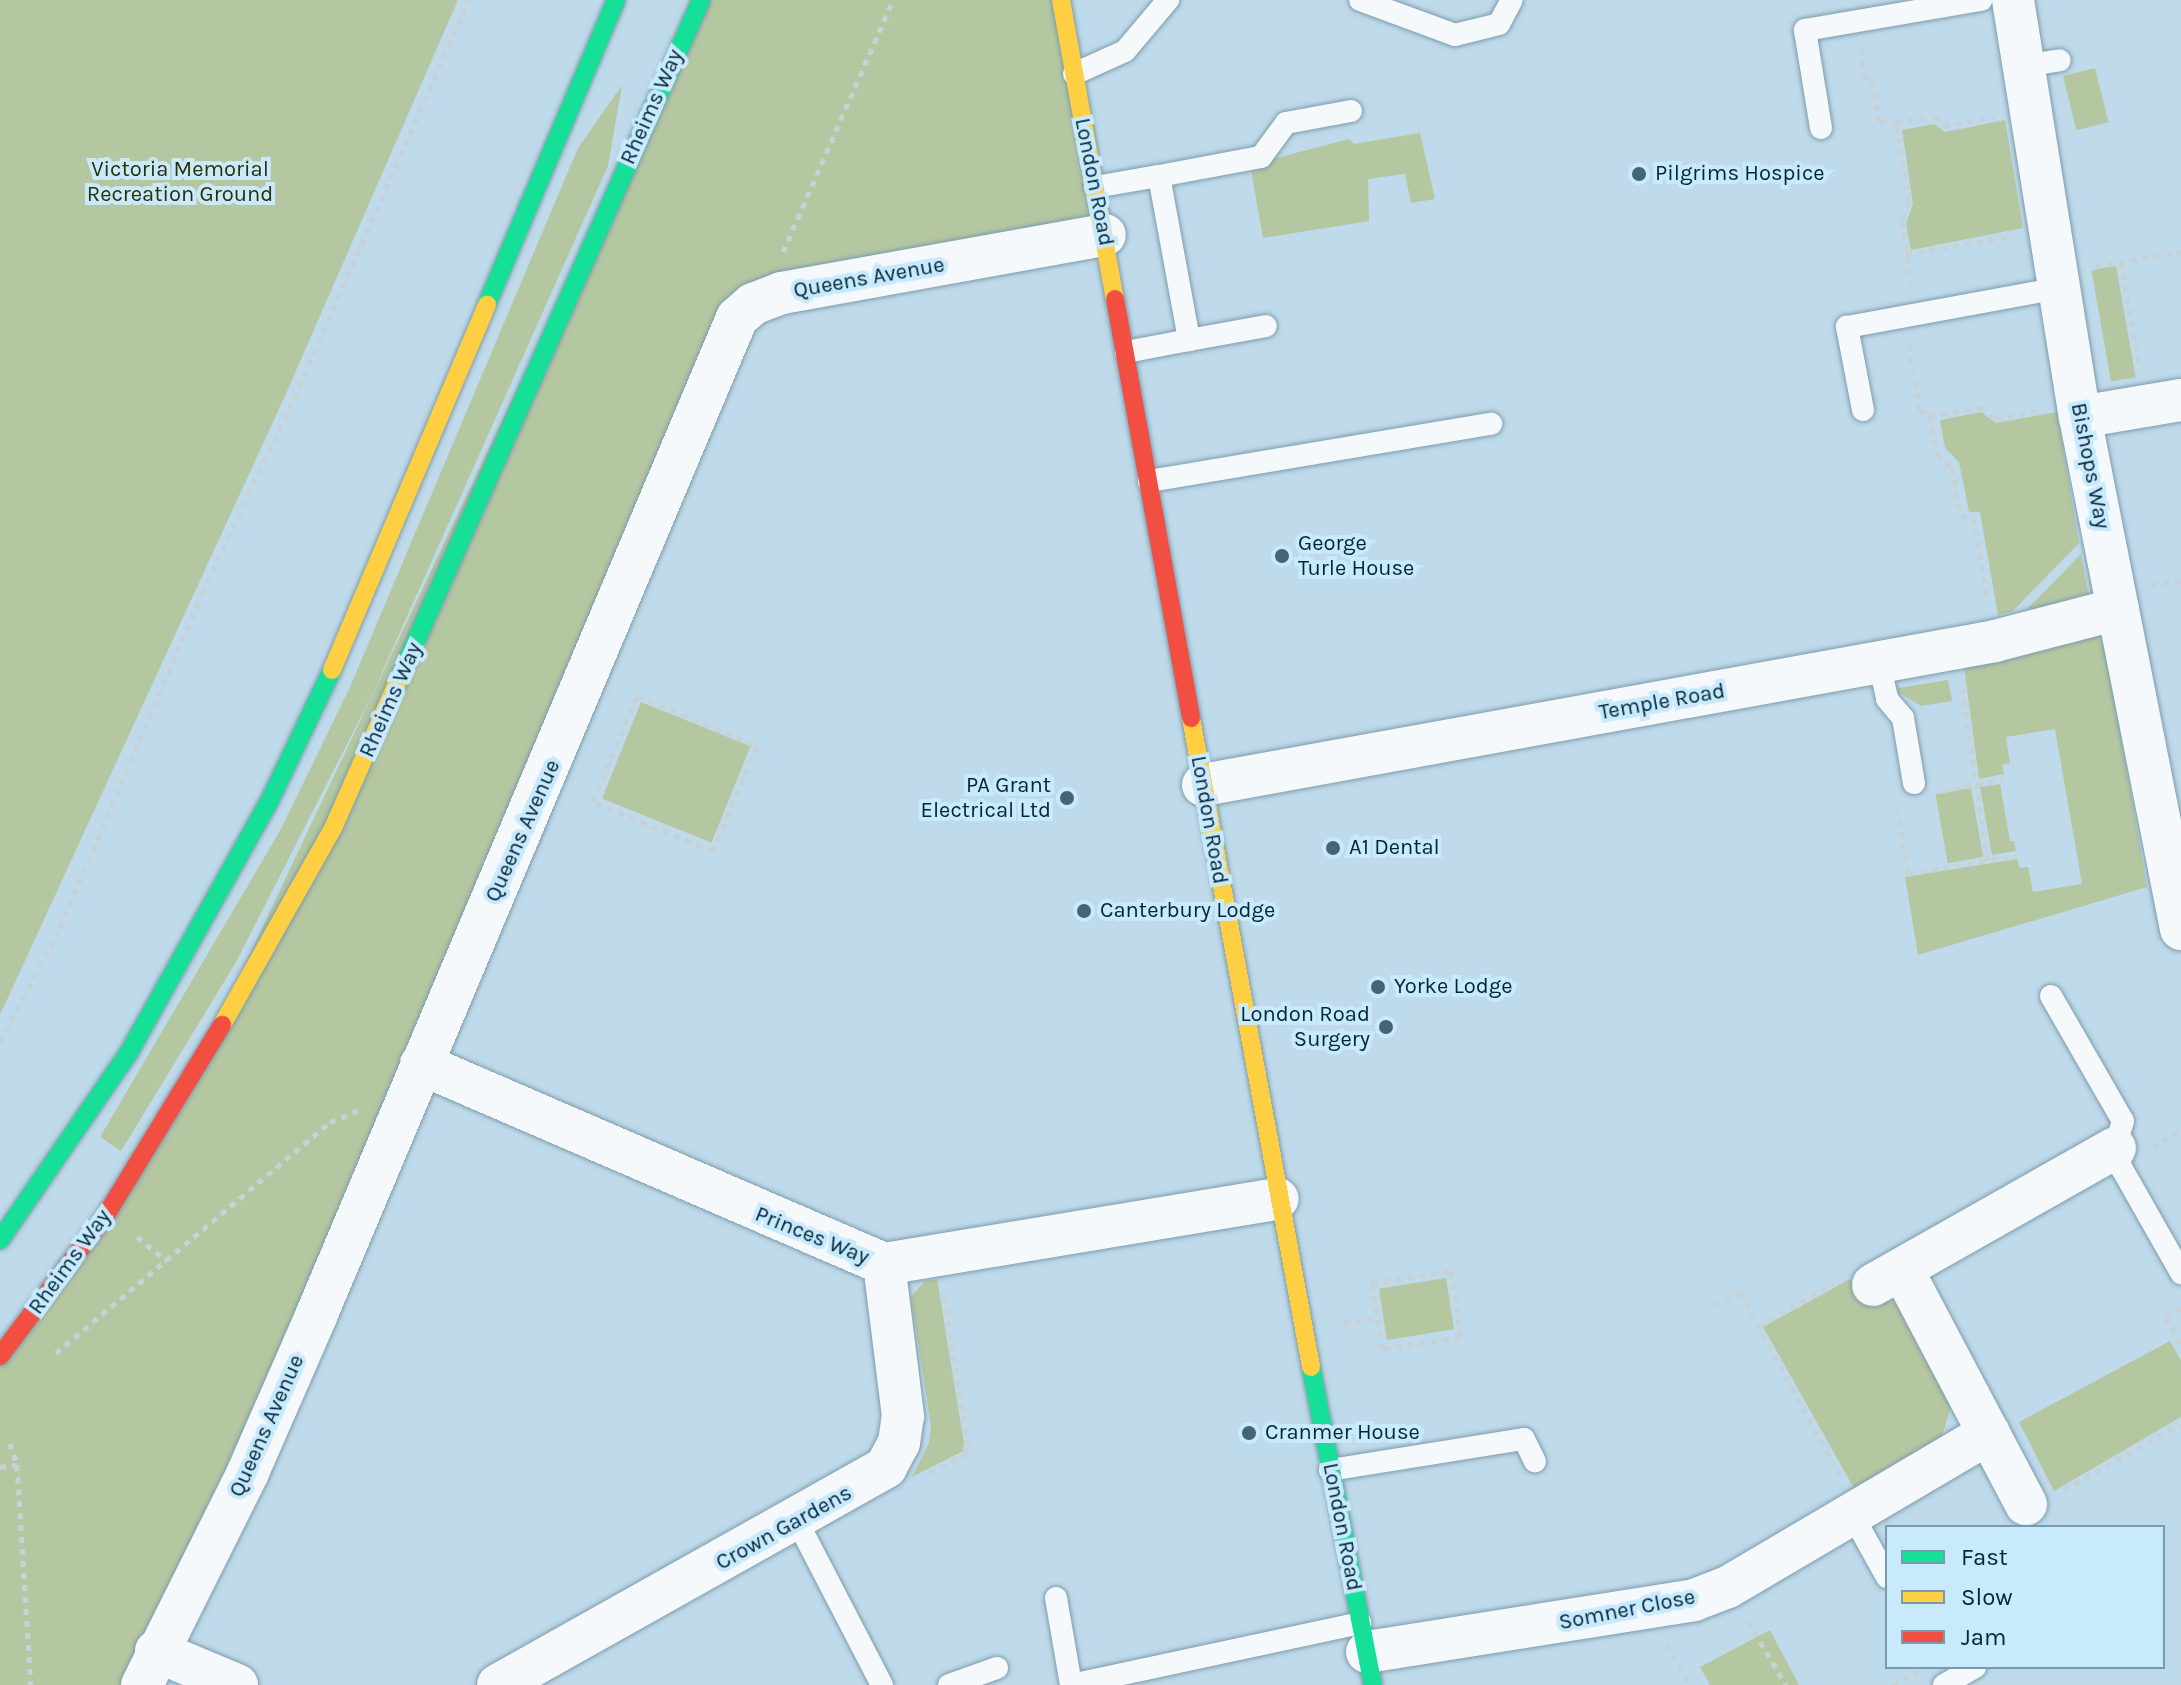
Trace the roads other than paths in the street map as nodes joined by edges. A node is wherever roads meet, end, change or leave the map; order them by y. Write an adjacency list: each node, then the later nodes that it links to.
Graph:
1 (616, 0): 33 (main road)
2 (701, 0): 36 (main road, Rheims Way)
3 (1061, 0): 9 (main road, London Road)
4 (1168, 0): 9 (lane)
5 (1360, 0): 6 (lane)
6 (1512, 0)
7 (1981, 0): 11 (lane)
8 (2013, 0): 15 (street, Bishops Way)
9 (1074, 74): 13 (main road, London Road)
10 (1351, 111): 12 (lane)
11 (1821, 128)
12 (1159, 176): 13 (lane); 17 (lane)
13 (1095, 187): 14 (main road, London Road)
14 (1105, 235): 18 (main road, London Road); 30 (street, Queens Avenue)
15 (2058, 280): 20 (lane); 21 (street, Bishops Way)
16 (1266, 326): 17 (lane)
17 (1189, 340): 18 (lane)
18 (1126, 352): 23 (main road, London Road)
19 (2164, 403): 21 (street)
20 (1863, 410)
21 (2078, 411): 24 (street, Bishops Way)
22 (1491, 424): 23 (lane)
23 (1149, 481): 27 (main road, London Road)
24 (2118, 609): 25 (street, Temple Road); 28 (street, Bishops Way)
25 (1879, 663): 26 (lane); 27 (street, Temple Road)
26 (1914, 783)
27 (1203, 785): 32 (main road, London Road)
28 (2179, 919)
29 (2051, 996): 31 (lane)
30 (414, 1077): 34 (street, Princes Way); 46 (street, Queens Avenue)
31 (2115, 1148): 35 (lane); 37 (street)
32 (1278, 1199): 34 (street, Princes Way); 39 (main road, London Road)
33 (0, 1240)
34 (884, 1264): 42 (street, Crown Gardens)
35 (2181, 1273)
36 (0, 1356)
37 (1989, 1433): 40 (street); 41 (street, Somner Close)
38 (1535, 1462): 39 (lane)
39 (1330, 1470): 45 (main road, London Road)
40 (2026, 1504)
41 (1856, 1514): 43 (lane); 45 (street, Somner Close)
42 (797, 1521): 51 (street, Crown Gardens); 52 (lane)
43 (1885, 1573)
44 (1056, 1598): 45 (lane)
45 (1367, 1654)
46 (149, 1668): 50 (street)
47 (997, 1668): 53 (lane)
48 (1969, 1669): 49 (lane)
49 (1942, 1678)
50 (237, 1685)
51 (498, 1685)
52 (882, 1685)
53 (949, 1685)

